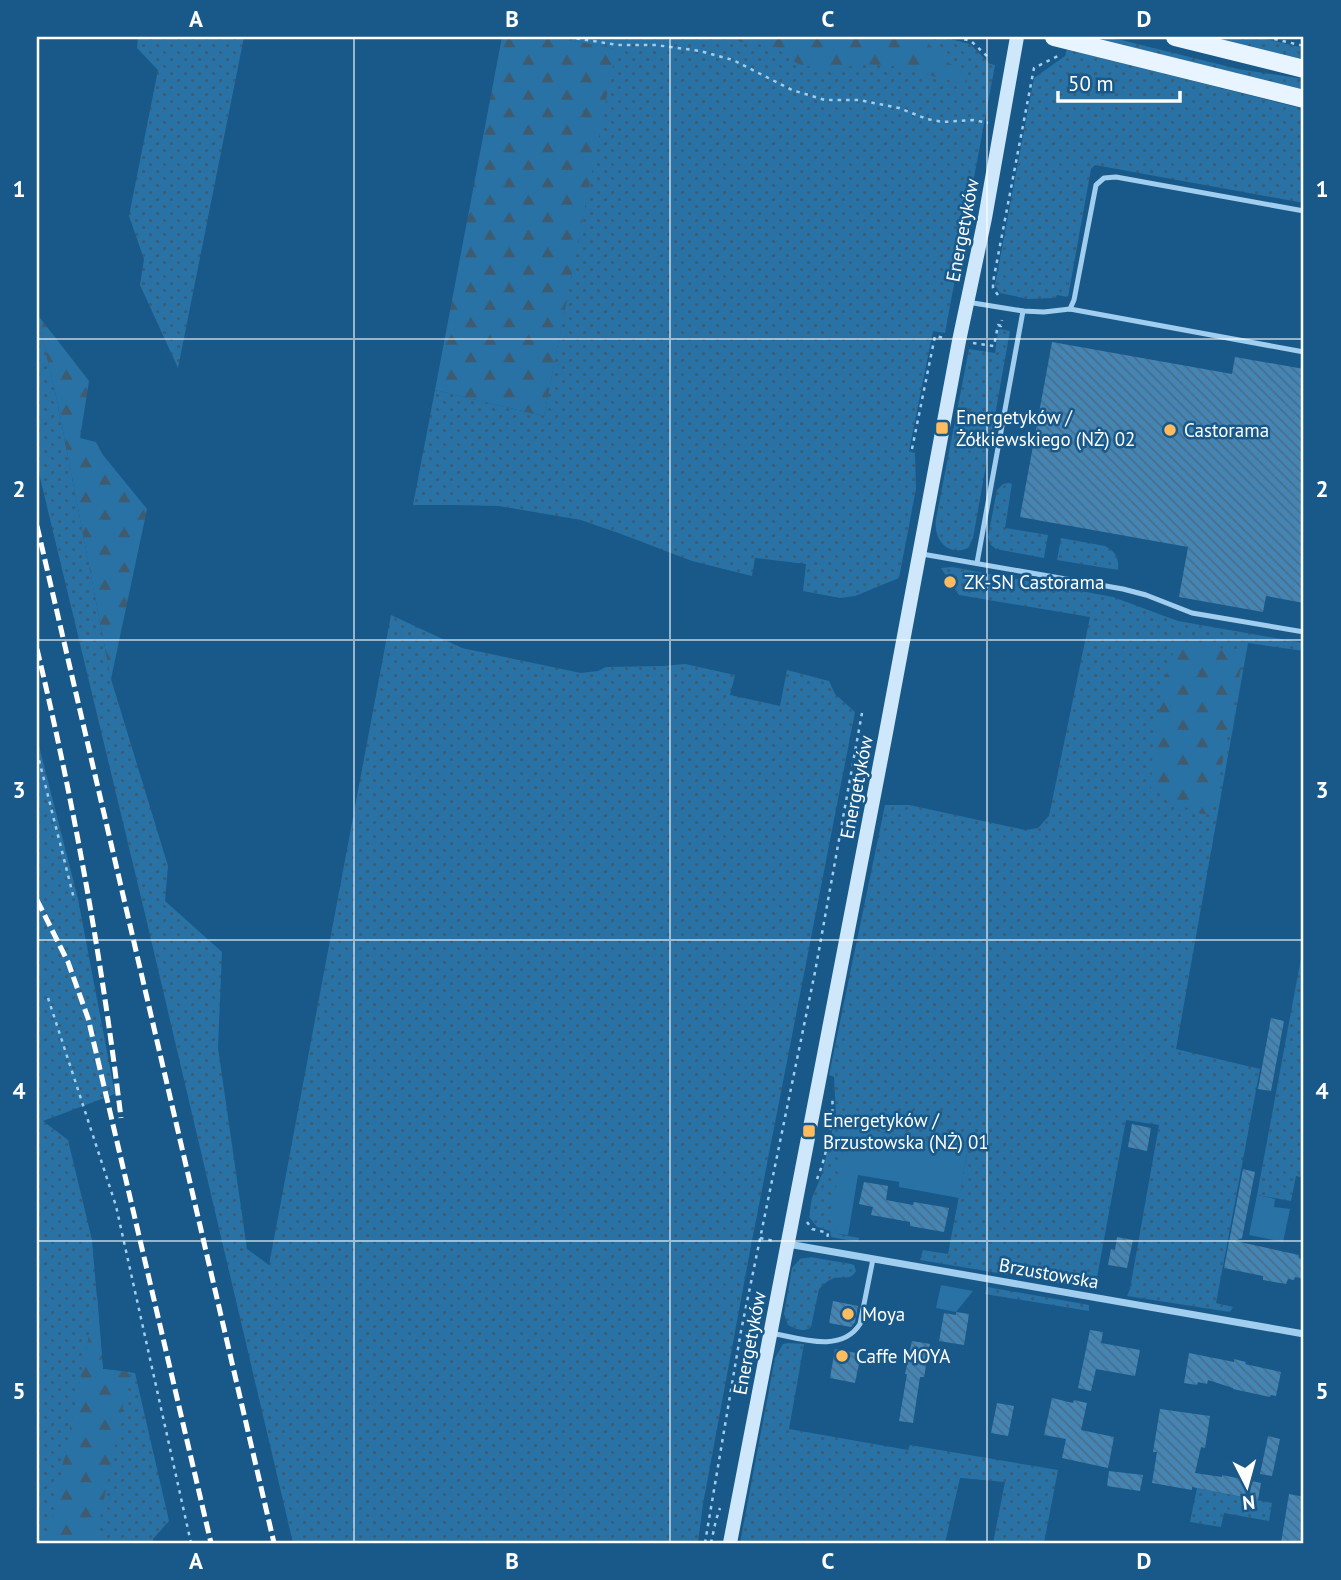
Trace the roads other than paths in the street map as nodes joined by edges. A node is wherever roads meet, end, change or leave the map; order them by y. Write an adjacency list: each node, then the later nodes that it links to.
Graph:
1 (1017, 37): 7 (main road, Energetyków)
2 (1054, 37): 5 (main road)
3 (1175, 37): 4 (main road)
4 (1304, 69)
5 (1304, 99)
6 (1304, 211): 8 (lane)
7 (968, 302): 9 (lane); 11 (main road, Energetyków)
8 (1070, 310): 9 (lane); 10 (lane)
9 (1023, 312): 12 (lane)
10 (1304, 352)
11 (919, 554): 12 (lane); 14 (main road, Energetyków)
12 (977, 563): 13 (lane)
13 (1304, 632)
14 (788, 1244): 15 (street, Brzustowska); 16 (main road, Energetyków)
15 (873, 1259): 16 (lane); 17 (street, Brzustowska)
16 (771, 1333): 18 (main road, Energetyków)
17 (1304, 1334)
18 (730, 1543)

